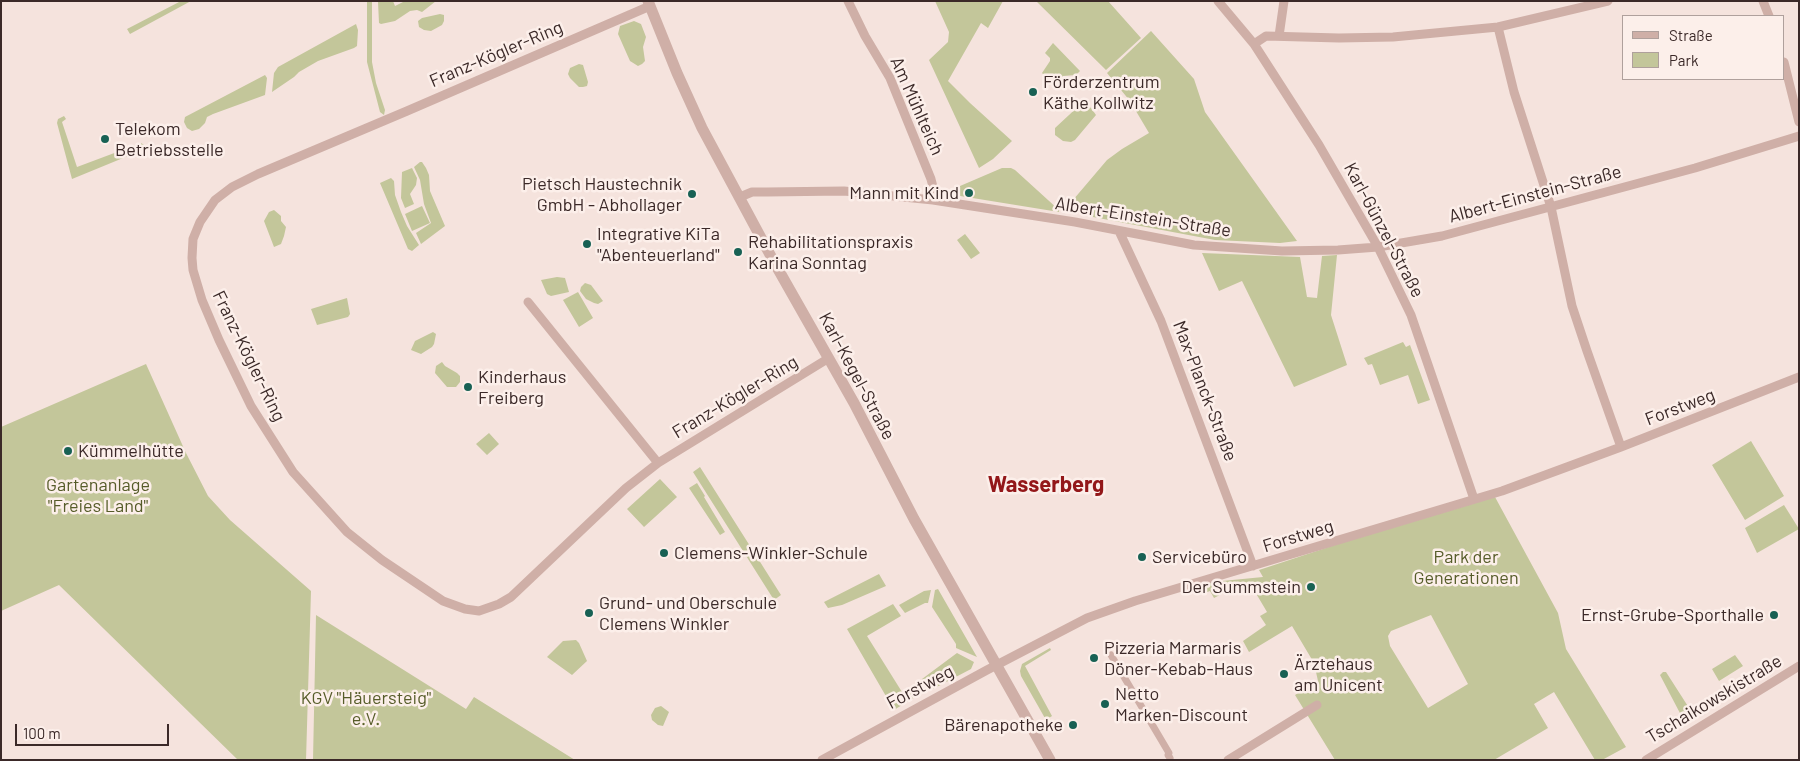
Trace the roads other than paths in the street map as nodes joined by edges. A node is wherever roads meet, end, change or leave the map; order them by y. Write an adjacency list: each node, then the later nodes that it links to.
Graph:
1 (848, 1): 15 (street, Am Mühlteich)
2 (1218, 1): 10 (street, Karl-Günzel-Straße)
3 (1284, 1): 9 (street)
4 (1608, 1): 8 (street)
5 (1763, 1): 7 (street)
6 (648, 4): 14 (street, Karl-Kegel-Straße); 23 (street, Franz-Kögler-Ring)
7 (1769, 15)
8 (1498, 27): 9 (street); 16 (street)
9 (1279, 36): 10 (street)
10 (1254, 44): 18 (street, Karl-Günzel-Straße)
11 (1785, 66): 12 (street)
12 (1799, 122)
13 (1799, 136): 16 (street, Albert-Einstein-Straße)
14 (740, 197): 15 (street, Albert-Einstein-Straße); 20 (street, Karl-Kegel-Straße)
15 (933, 200): 17 (street, Albert-Einstein-Straße)
16 (1551, 207): 18 (street, Albert-Einstein-Straße); 22 (street)
17 (1119, 231): 18 (street, Albert-Einstein-Straße); 25 (street, Max-Planck-Straße)
18 (1378, 247): 24 (street, Karl-Günzel-Straße)
19 (528, 302): 23 (street)
20 (829, 358): 23 (street, Franz-Kögler-Ring); 27 (street, Karl-Kegel-Straße)
21 (1799, 377): 22 (street, Forstweg)
22 (1621, 447): 24 (street, Forstweg)
23 (658, 463)
24 (1474, 499): 25 (street, Forstweg)
25 (1253, 566): 27 (street, Forstweg)
26 (1111, 655): 30 (street)
27 (996, 665): 31 (street, Forstweg); 32 (street, Karl-Kegel-Straße)
28 (1799, 666): 34 (street, Tschaikowskistraße)
29 (1317, 705): 33 (street)
30 (1170, 758)
31 (822, 760)
32 (1050, 760)
33 (1228, 760)
34 (1646, 760)

